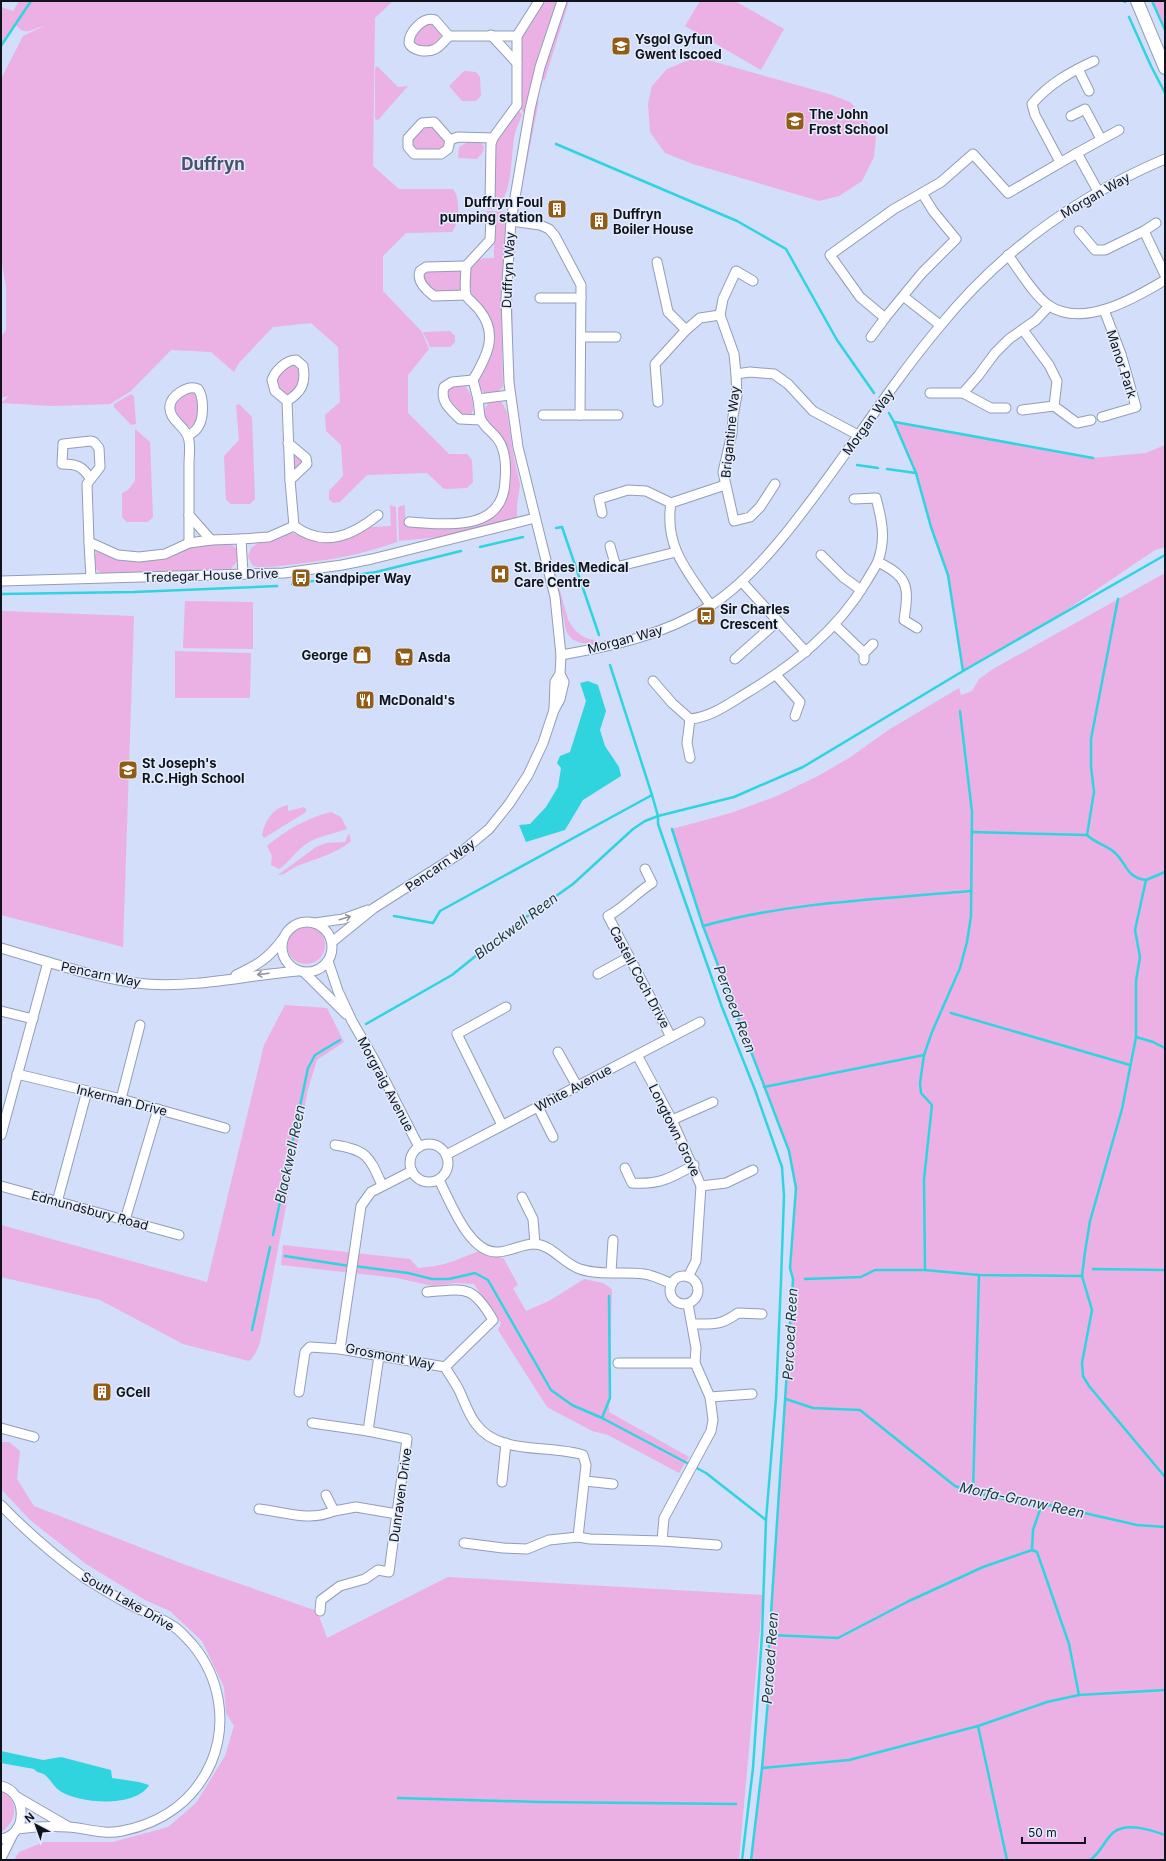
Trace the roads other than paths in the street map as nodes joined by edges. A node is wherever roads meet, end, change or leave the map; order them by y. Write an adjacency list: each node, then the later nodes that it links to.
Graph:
1 (539, 1): 6 (street)
2 (562, 1): 24 (street, Duffryn Way)
3 (1137, 1): 9 (main road)
4 (491, 35): 5 (street); 6 (street); 8 (street)
5 (449, 36)
6 (517, 36): 8 (street)
7 (1094, 60): 10 (street)
8 (517, 63): 14 (street)
9 (1165, 68)
10 (1078, 69): 11 (street); 19 (street)
11 (1089, 91)
12 (1071, 116): 15 (street)
13 (1119, 130): 15 (street)
14 (493, 138): 16 (street); 22 (street)
15 (1101, 139): 17 (street)
16 (450, 140): 16 (street)
17 (1077, 153): 19 (street); 20 (street)
18 (1165, 159): 20 (street, Morgan Way)
19 (1060, 162): 21 (street)
20 (1098, 191): 28 (street, Morgan Way)
21 (922, 193): 35 (street); 41 (street)
22 (490, 203)
23 (491, 220): 30 (street)
24 (511, 221): 37 (street); 52 (street, Duffryn Way)
25 (1156, 223): 27 (street)
26 (1079, 231): 27 (street)
27 (1144, 231): 31 (street)
28 (1008, 256): 38 (street); 42 (street, Morgan Way)
29 (657, 262): 43 (street)
30 (466, 266): 34 (street); 34 (street)
31 (1165, 275)
32 (1165, 280): 39 (street)
33 (753, 281): 40 (street)
34 (466, 295): 49 (street)
35 (903, 296): 41 (street); 42 (street)
36 (540, 298): 37 (street)
37 (581, 298): 45 (street)
38 (1048, 306): 39 (street); 44 (street)
39 (1104, 310): 62 (street, Manor Park)
40 (720, 315): 43 (street); 48 (street, Brigantine Way)
41 (885, 318): 47 (street)
42 (940, 325): 65 (street, Morgan Way)
43 (686, 330): 55 (street)
44 (1023, 330): 51 (street); 56 (street)
45 (581, 337): 46 (street); 60 (street)
46 (616, 337)
47 (871, 337)
48 (736, 374): 65 (street); 71 (street, Brigantine Way)
49 (472, 380): 53 (street); 63 (street)
50 (930, 392): 51 (street)
51 (963, 393): 57 (street)
52 (510, 395): 53 (street); 77 (street, Duffryn Way)
53 (478, 399): 63 (street)
54 (287, 401): 54 (street); 67 (street)
55 (658, 402)
56 (1054, 406): 58 (street); 64 (street)
57 (1006, 408)
58 (1022, 410)
59 (544, 415): 60 (street)
60 (580, 415): 61 (street)
61 (618, 415)
62 (1102, 417)
63 (481, 420): 79 (street)
64 (1091, 420)
65 (858, 435): 93 (street, Morgan Way)
66 (188, 436): 66 (street); 75 (street)
67 (288, 443): 69 (street); 69 (street)
68 (90, 478): 68 (street); 84 (street)
69 (290, 480): 80 (street)
70 (775, 484): 78 (street)
71 (725, 485): 73 (street); 78 (street, Brigantine Way)
72 (854, 499): 89 (street)
73 (671, 503): 74 (street); 87 (street)
74 (602, 513)
75 (189, 515): 83 (street); 85 (street)
76 (378, 515): 80 (street)
77 (535, 518): 90 (street, Tredegar House Drive); 101 (street, Pencarn Way)
78 (734, 521): 81 (street, Brigantine Way)
79 (409, 522)
80 (294, 526): 82 (street)
81 (732, 531)
82 (241, 539): 83 (street); 90 (street)
83 (211, 540): 85 (street)
84 (89, 542): 85 (street); 91 (street)
85 (189, 544)
86 (610, 546): 87 (street)
87 (676, 552): 95 (street)
88 (821, 555): 94 (street)
89 (878, 562): 94 (street); 98 (street)
90 (243, 574): 91 (street, Tredegar House Drive)
91 (90, 578): 92 (street, Tredegar House Drive)
92 (1, 581)
93 (742, 582): 95 (street, Morgan Way); 96 (street)
94 (861, 590): 97 (street)
95 (711, 606): 101 (street, Morgan Way)
96 (778, 621): 100 (street); 102 (street)
97 (834, 625): 99 (street); 100 (street)
98 (917, 628)
99 (873, 644)
100 (806, 652): 103 (street)
101 (561, 655): 109 (street, Pencarn Way)
102 (735, 659)
103 (776, 675): 105 (street); 106 (street)
104 (653, 681): 106 (street)
105 (795, 716)
106 (690, 719): 107 (street)
107 (690, 758)
108 (645, 869): 114 (street, Castell Coch Drive)
109 (374, 908): 110 (street, Pencarn Way, one-way to 109); 112 (street, Pencarn Way)
110 (315, 923): 111 (street); 112 (street)
111 (282, 939): 117 (street); 119 (street, Pencarn Way)
112 (332, 942): 115 (street)
113 (1, 948): 116 (street, Pencarn Way)
114 (629, 957): 118 (street); 126 (street, Castell Coch Drive)
115 (328, 961): 117 (street); 123 (street, Morgraig Avenue)
116 (48, 962): 119 (street, Pencarn Way); 122 (street)
117 (302, 972): 119 (street, Pencarn Way, one-way to 119); 123 (street, Morgraig Avenue)
118 (598, 974)
119 (228, 979)
120 (506, 1007): 137 (street)
121 (1, 1011): 122 (street)
122 (32, 1019): 129 (street)
123 (352, 1021): 142 (street, Morgraig Avenue)
124 (700, 1022): 126 (street, White Avenue)
125 (140, 1025): 132 (street)
126 (671, 1037): 128 (street, White Avenue)
127 (558, 1052): 130 (street)
128 (637, 1055): 130 (street, White Avenue); 136 (street, Longtown Grove)
129 (18, 1074): 131 (street, Inkerman Drive); 139 (street)
130 (577, 1086): 134 (street, White Avenue)
131 (87, 1091): 132 (street, Inkerman Drive); 153 (street)
132 (121, 1099): 135 (street, Inkerman Drive)
133 (713, 1102): 136 (street)
134 (538, 1107): 137 (street, White Avenue); 140 (street)
135 (158, 1108): 138 (street, Inkerman Drive); 154 (street)
136 (672, 1120): 144 (street, Longtown Grove)
137 (502, 1125): 143 (street, White Avenue)
138 (225, 1128)
139 (1, 1135)
140 (554, 1137)
141 (335, 1145): 149 (street)
142 (419, 1147): 143 (street, Morgraig Avenue); 147 (street, Morgraig Avenue)
143 (446, 1155): 148 (street)
144 (694, 1165): 145 (street); 151 (street, Longtown Grove)
145 (625, 1168)
146 (753, 1170): 151 (street)
147 (412, 1171): 148 (street); 149 (street, Grosmont Way)
148 (439, 1180): 157 (street)
149 (382, 1185): 165 (street, Grosmont Way)
150 (1, 1186): 153 (street, Edmundsbury Road)
151 (702, 1186): 159 (street, Longtown Grove)
152 (522, 1197): 157 (street)
153 (57, 1202): 154 (street, Edmundsbury Road)
154 (125, 1220): 155 (street, Edmundsbury Road)
155 (179, 1235)
156 (613, 1240): 158 (street)
157 (535, 1244): 158 (street)
158 (611, 1272): 160 (street)
159 (688, 1277): 160 (street); 162 (street)
160 (672, 1284): 162 (street)
161 (427, 1292): 169 (street)
162 (688, 1304): 164 (street)
163 (762, 1314): 164 (street)
164 (692, 1324): 168 (street)
165 (340, 1349): 166 (street, Grosmont Way); 170 (street)
166 (378, 1356): 169 (street, Grosmont Way); 175 (street)
167 (618, 1363): 168 (street)
168 (696, 1363): 172 (street)
169 (445, 1367): 177 (street, Grosmont Way)
170 (299, 1392)
171 (752, 1394): 172 (street)
172 (710, 1397): 187 (street)
173 (312, 1423): 175 (street)
174 (1, 1428): 176 (street)
175 (368, 1431): 185 (street, Dunraven Drive)
176 (34, 1437)
177 (506, 1443): 178 (street, Grosmont Way); 179 (street)
178 (585, 1481): 180 (street); 186 (street, Grosmont Way)
179 (502, 1482)
180 (613, 1484)
181 (326, 1495): 184 (street)
182 (1, 1505): 193 (street, South Lake Drive)
183 (259, 1509): 184 (street)
184 (334, 1511): 185 (street)
185 (397, 1514): 190 (street, Dunraven Drive)
186 (578, 1537): 187 (street); 188 (street)
187 (662, 1541): 189 (street)
188 (464, 1542)
189 (717, 1546)
190 (320, 1612)
191 (1, 1786): 192 (street, South Lake Drive)
192 (17, 1797): 193 (street, South Lake Drive); 194 (street)
193 (68, 1827): 194 (street, South Lake Drive)
194 (15, 1831): 195 (street, South Lake Drive); 196 (street)
195 (1, 1839)
196 (1, 1858)

